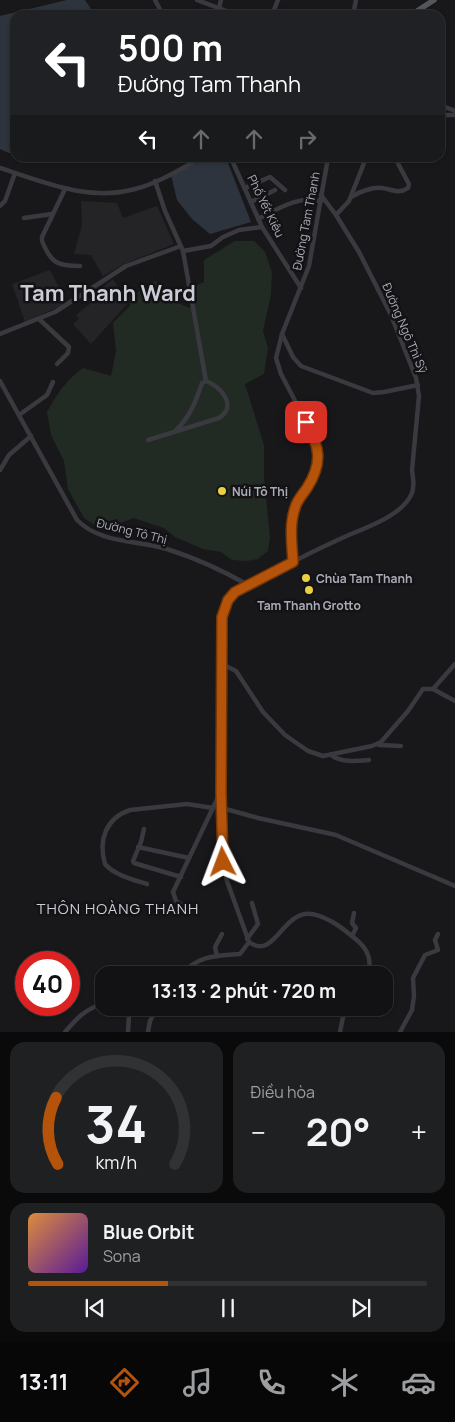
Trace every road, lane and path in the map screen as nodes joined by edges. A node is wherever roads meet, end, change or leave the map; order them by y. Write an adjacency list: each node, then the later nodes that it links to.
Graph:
1 (197, 0): 4 (street)
2 (221, 0): 4 (street)
3 (434, 0): 6 (main road)
4 (219, 8): 5 (street)
5 (224, 10)
6 (419, 10)
7 (193, 162): 14 (street)
8 (233, 162): 16 (street, Phố Yết Kiêu)
9 (327, 162): 19 (street, Đường Tam Thanh)
10 (364, 162): 20 (street)
11 (396, 162): 20 (street)
12 (0, 168): 13 (street)
13 (15, 173): 15 (street); 23 (street)
14 (155, 182): 15 (street); 29 (street)
15 (65, 188): 24 (street)
16 (245, 188): 18 (street); 22 (street, Phố Yết Kiêu)
17 (275, 190): 22 (street)
18 (285, 190)
19 (321, 195): 21 (street, Đường Tam Thanh); 25 (street, Đường Ngô Thì Sỹ)
20 (351, 196): 25 (street)
21 (321, 201): 27 (street); 31 (street, Đường Tam Thanh)
22 (251, 202): 27 (street, Phố Yết Kiêu)
23 (0, 206)
24 (52, 214): 26 (street); 30 (street)
25 (336, 215): 39 (street, Đường Ngô Thì Sỹ)
26 (24, 218)
27 (258, 219): 28 (street, Phố Yết Kiêu)
28 (262, 227): 29 (street); 31 (street, Phố Yết Kiêu)
29 (182, 248): 32 (street); 37 (street)
30 (80, 266)
31 (301, 288): 34 (street, Đường Tam Thanh)
32 (39, 320): 33 (street); 35 (street)
33 (0, 334)
34 (282, 334): 39 (street); 45 (street, Đường Tam Thanh)
35 (57, 364)
36 (0, 381): 40 (street, Đường Tô Thị)
37 (206, 381): 41 (street); 41 (street)
38 (53, 382): 40 (street)
39 (418, 385): 45 (street, Đường Ngô Thì Sỹ)
40 (19, 415): 42 (street, Đường Tô Thị)
41 (175, 431): 43 (street)
42 (31, 436): 44 (street); 46 (street, Đường Tô Thị)
43 (148, 440)
44 (0, 470)
45 (293, 562): 46 (street)
46 (248, 585): 47 (street)
47 (222, 664): 53 (street); 55 (street)
48 (455, 664): 49 (street)
49 (433, 689): 50 (street); 51 (street)
50 (455, 701)
51 (378, 745): 52 (street); 53 (street)
52 (401, 746)
53 (331, 755): 54 (street)
54 (369, 760)
55 (221, 792): 56 (street); 57 (street)
56 (213, 808): 60 (street); 62 (street)
57 (222, 808): 63 (street); 70 (street)
58 (144, 829): 59 (street)
59 (138, 847): 60 (street); 61 (street)
60 (189, 858): 61 (street)
61 (181, 877): 65 (street)
62 (147, 884)
63 (455, 886)
64 (252, 903): 70 (street)
65 (191, 911)
66 (354, 913): 69 (street)
67 (222, 934): 71 (street)
68 (438, 934): 82 (street)
69 (352, 936): 70 (street); 73 (street)
70 (248, 940): 71 (street)
71 (217, 956): 72 (street)
72 (190, 966)
73 (370, 966)
74 (95, 1008): 78 (street)
75 (129, 1016): 79 (street)
76 (153, 1016): 80 (street)
77 (344, 1016): 81 (street)
78 (64, 1032)
79 (128, 1032)
80 (148, 1032)
81 (340, 1032)
82 (400, 1032)

